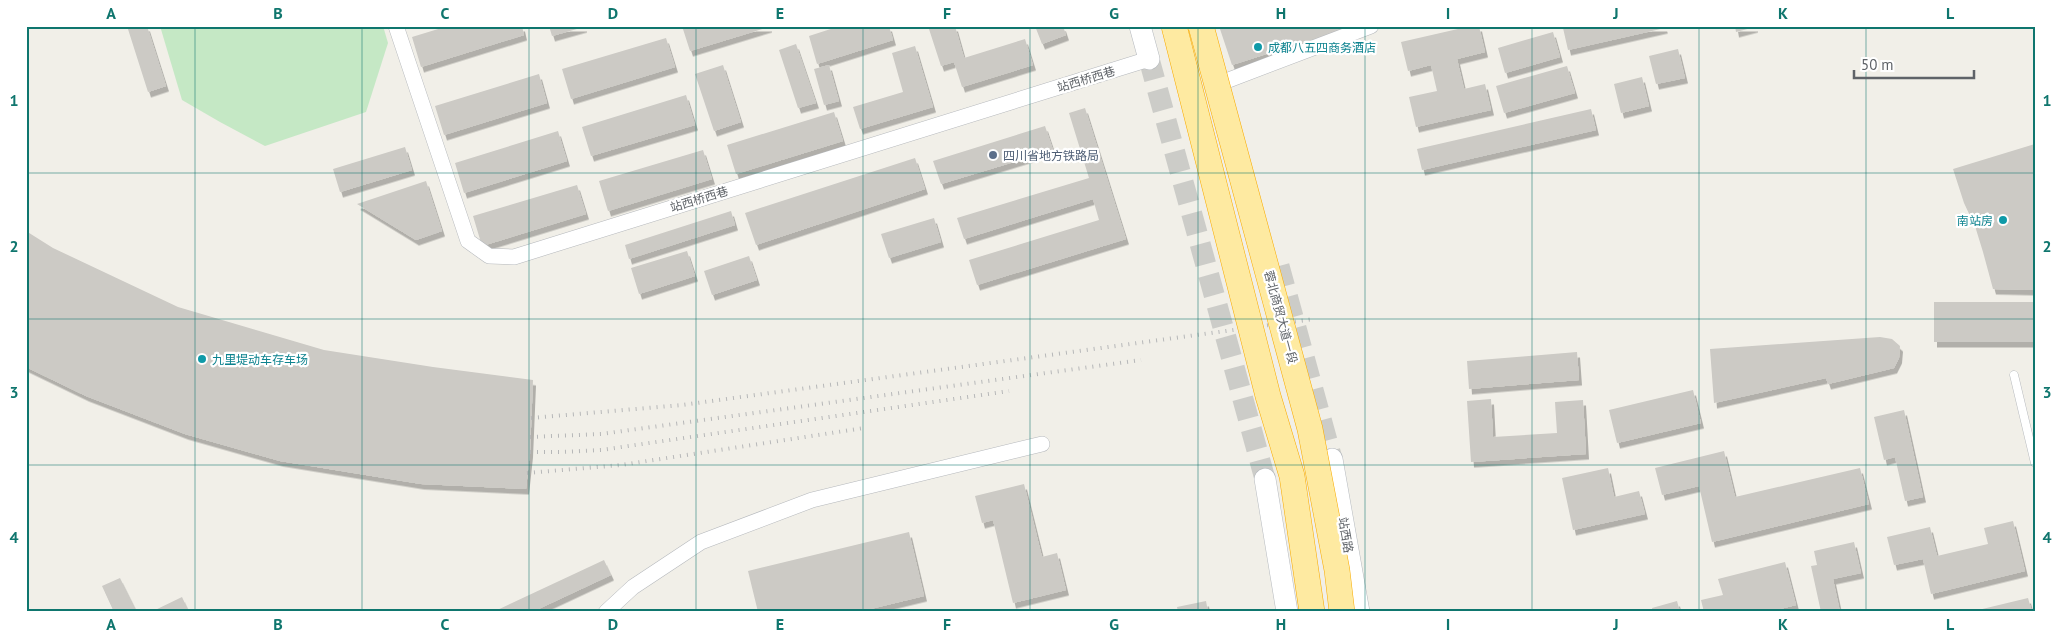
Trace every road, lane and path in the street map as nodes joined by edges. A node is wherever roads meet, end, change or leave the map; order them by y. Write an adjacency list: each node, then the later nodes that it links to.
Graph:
1 (396, 26): 7 (street, 站西桥西巷)
2 (1140, 26): 7 (main road)
3 (1174, 26): 16 (highway, bridge)
4 (1201, 26): 17 (highway, 蓉北商贸大道一段, bridge)
5 (1210, 26): 8 (main road)
6 (1371, 26): 8 (street)
7 (1149, 59)
8 (1226, 81)
9 (2014, 375): 12 (lane)
10 (1042, 444): 14 (street)
11 (1332, 459): 18 (main road, 站西路)
12 (2035, 463)
13 (1265, 478): 15 (main road)
14 (606, 612)
15 (1288, 612)
16 (1312, 612)
17 (1342, 612)
18 (1359, 612)

